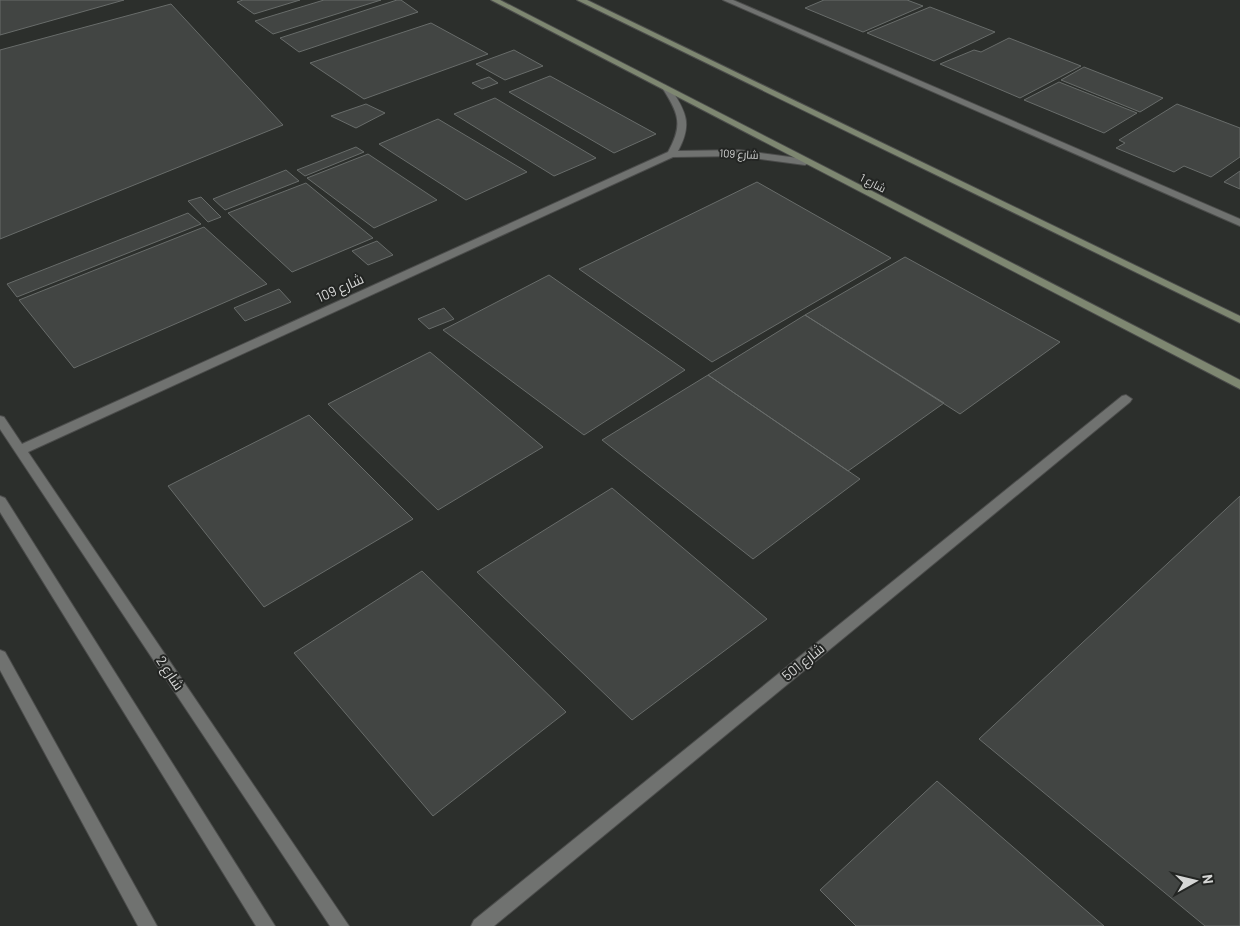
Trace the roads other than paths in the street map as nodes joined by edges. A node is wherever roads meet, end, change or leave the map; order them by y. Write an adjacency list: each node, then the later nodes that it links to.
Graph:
1 (495, 0): 4 (street, شارع 1)
2 (580, 0): 8 (street)
3 (727, 0): 7 (street)
4 (667, 89): 5 (street); 6 (street, شارع 1)
5 (672, 154): 6 (street, شارع 109); 12 (street, شارع 109)
6 (805, 162): 9 (street, شارع 1)
7 (1240, 223)
8 (1240, 320)
9 (1240, 386)
10 (1126, 399): 18 (street, شارع 501)
11 (0, 420): 12 (street, شارع 2)
12 (20, 450): 17 (street, شارع 2)
13 (0, 501): 16 (street)
14 (0, 656): 15 (street)
15 (148, 926)
16 (266, 926)
17 (340, 926)
18 (480, 926)

